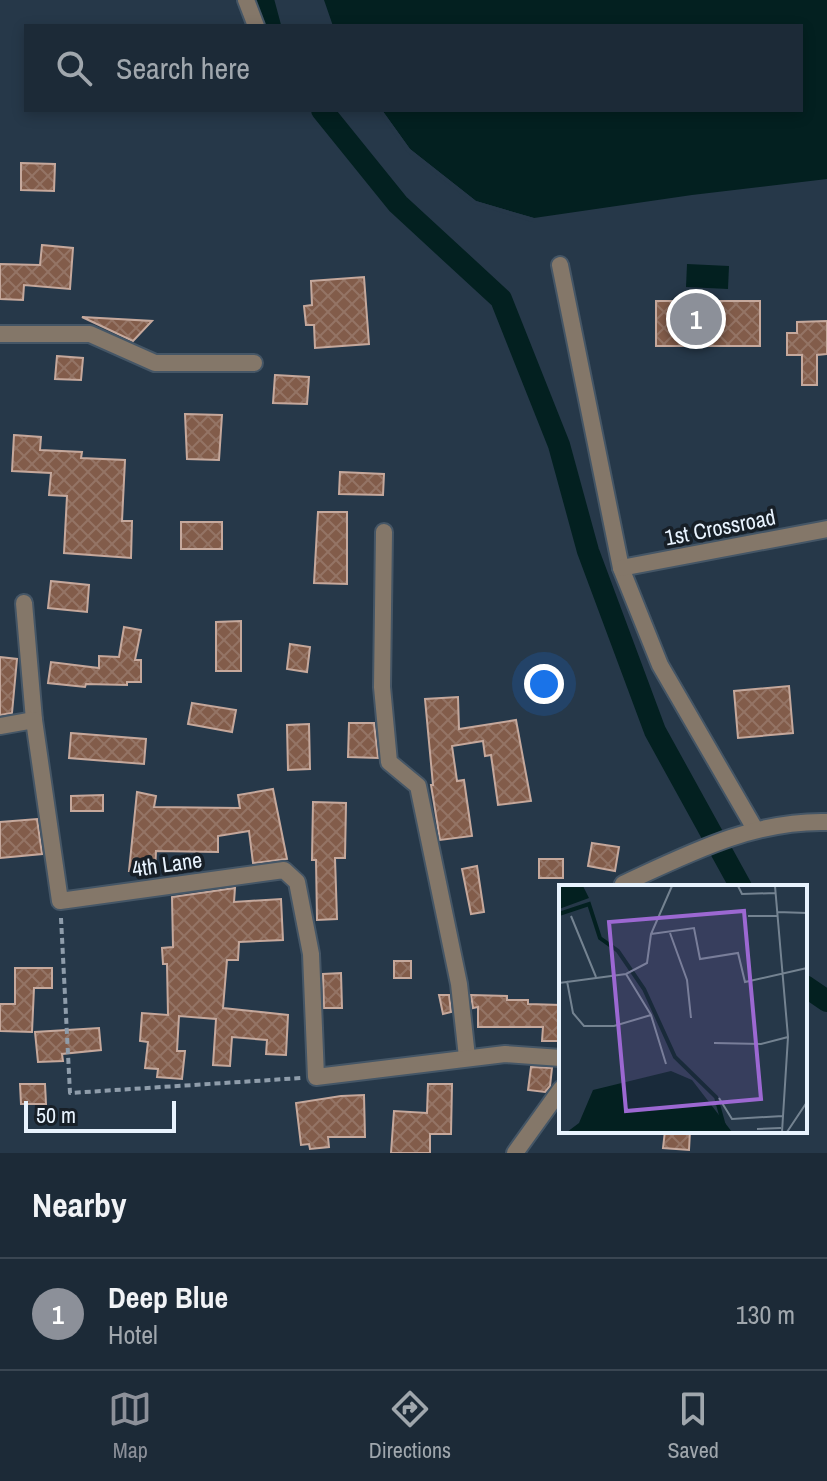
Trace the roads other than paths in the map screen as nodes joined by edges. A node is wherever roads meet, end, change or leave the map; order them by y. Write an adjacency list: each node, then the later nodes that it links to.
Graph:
1 (246, 0): 2 (street)
2 (255, 24)
3 (560, 265): 8 (street)
4 (0, 334): 5 (street)
5 (254, 363)
6 (827, 529): 8 (street, 1st Crossroad)
7 (384, 532): 15 (street)
8 (621, 568): 13 (street)
9 (24, 603): 10 (street)
10 (34, 720): 11 (street); 15 (street, 4th Lane)
11 (0, 726)
12 (827, 822): 13 (street)
13 (755, 829): 14 (street)
14 (623, 885)
15 (467, 1057): 16 (street)
16 (559, 1058)
17 (559, 1092): 18 (street)
18 (515, 1153)

